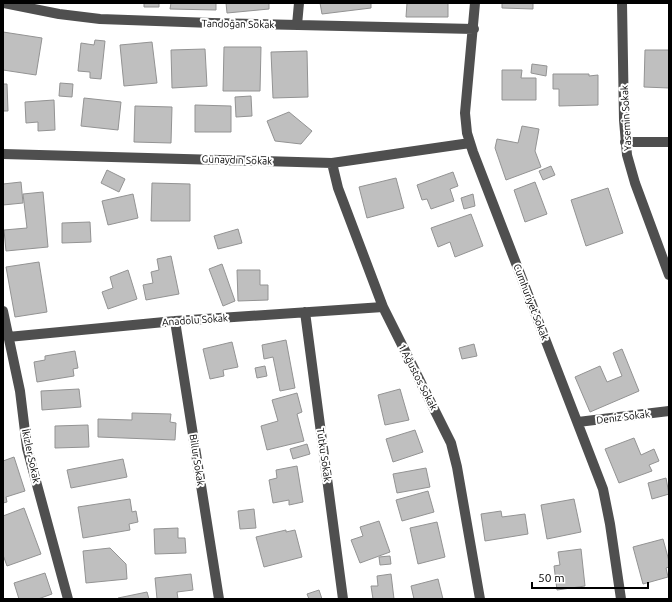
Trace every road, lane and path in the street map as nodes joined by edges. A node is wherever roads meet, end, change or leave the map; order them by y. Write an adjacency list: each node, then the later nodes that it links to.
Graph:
1 (4, 3): 5 (street, Tandoğan Sokak)
2 (298, 3): 5 (street)
3 (475, 3): 6 (street, Cumhuriyet Sokak)
4 (622, 3): 7 (street, Yasemin Sokak)
5 (297, 25): 6 (street, Tandoğan Sokak)
6 (474, 29): 9 (street, Cumhuriyet Sokak)
7 (625, 142): 8 (street); 12 (street, Yasemin Sokak)
8 (669, 142)
9 (470, 143): 11 (street, Günaydın Sokak); 19 (street, Cumhuriyet Sokak)
10 (3, 154): 11 (street, Günaydın Sokak)
11 (332, 163): 13 (street, 1 Ağustos Sokak)
12 (669, 275)
13 (383, 307): 15 (street, Anadolu Sokak); 23 (street, 1 Ağustos Sokak)
14 (3, 311): 17 (street, İkizler Sokak)
15 (305, 312): 16 (street, Anadolu Sokak); 22 (street, Tutku Sokak)
16 (175, 321): 17 (street, Anadolu Sokak); 21 (street, Billur Sokak)
17 (8, 337): 20 (street, İkizler Sokak)
18 (669, 411): 19 (street, Deniz Sokak)
19 (578, 422): 24 (street, Cumhuriyet Sokak)
20 (68, 599)
21 (219, 599)
22 (343, 599)
23 (480, 599)
24 (621, 599)

